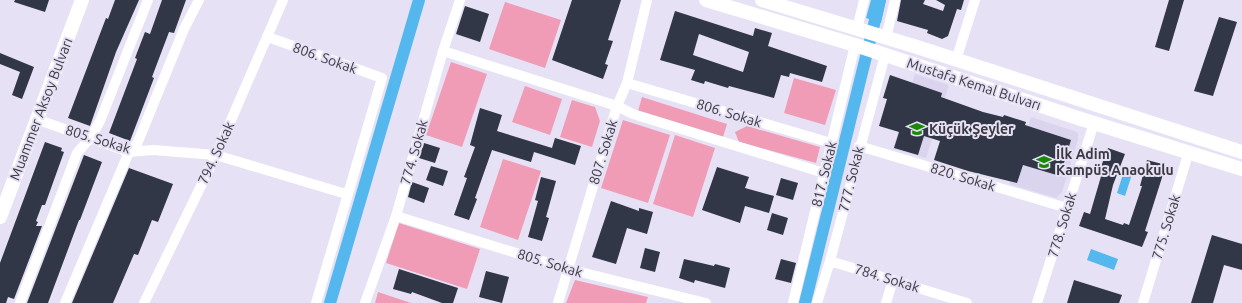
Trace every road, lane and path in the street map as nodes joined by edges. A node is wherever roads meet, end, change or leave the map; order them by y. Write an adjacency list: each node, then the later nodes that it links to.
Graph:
1 (82, 0): 21 (main road, Muammer Aksoy Bulvarı)
2 (148, 0): 23 (street)
3 (198, 0): 27 (street)
4 (283, 0): 13 (street, 794. Sokak)
5 (460, 0): 16 (street, 774. Sokak)
6 (647, 0): 19 (street, 807. Sokak)
7 (706, 0): 15 (main road, Mustafa Kemal Bulvarı)
8 (762, 0): 12 (main road, Mustafa Kemal Bulvarı)
9 (864, 0): 12 (street)
10 (895, 0): 14 (street)
11 (975, 0): 18 (street)
12 (857, 29): 14 (main road, Mustafa Kemal Bulvarı)
13 (268, 37): 29 (street, 794. Sokak); 32 (street, 806. Sokak)
14 (886, 38): 18 (main road, Mustafa Kemal Bulvarı)
15 (855, 45): 17 (main road, Mustafa Kemal Bulvarı); 24 (street, 817. Sokak)
16 (444, 51): 20 (street); 34 (street, 774. Sokak)
17 (885, 55): 22 (main road, Mustafa Kemal Bulvarı); 25 (street, 777. Sokak)
18 (956, 60): 28 (main road, Mustafa Kemal Bulvarı)
19 (626, 82): 20 (street, 807. Sokak); 24 (street, 806. Sokak)
20 (617, 106): 31 (street); 37 (street, 807. Sokak)
21 (36, 119): 23 (street, 805. Sokak); 35 (main road, Muammer Aksoy Bulvarı)
22 (1094, 123): 26 (main road, Mustafa Kemal Bulvarı); 33 (street, 778. Sokak)
23 (91, 137): 27 (street, 805. Sokak); 39 (street)
24 (831, 143): 31 (street, 817. Sokak)
25 (859, 146): 33 (street, 820. Sokak); 36 (street, 777. Sokak)
26 (1189, 151): 30 (main road, Mustafa Kemal Bulvarı); 51 (street, 775. Sokak)
27 (129, 152): 29 (street, 805. Sokak); 40 (street)
28 (1242, 152)
29 (216, 155): 32 (street, 805. Sokak); 41 (street, 794. Sokak)
30 (1242, 169)
31 (824, 173): 46 (street, 817. Sokak)
32 (346, 194): 42 (street)
33 (1067, 208): 50 (street, 778. Sokak)
34 (396, 216): 37 (street, 805. Sokak); 43 (street, 774. Sokak)
35 (0, 218)
36 (830, 261): 38 (street, 784. Sokak); 47 (street, 777. Sokak)
37 (568, 269): 44 (street, 807. Sokak); 45 (street, 805. Sokak)
38 (893, 280): 48 (street); 49 (street, 784. Sokak)
39 (20, 303)
40 (65, 303)
41 (144, 303)
42 (316, 303)
43 (365, 303)
44 (558, 303)
45 (706, 303)
46 (793, 303)
47 (817, 303)
48 (886, 303)
49 (967, 303)
50 (1037, 303)
51 (1143, 303)

